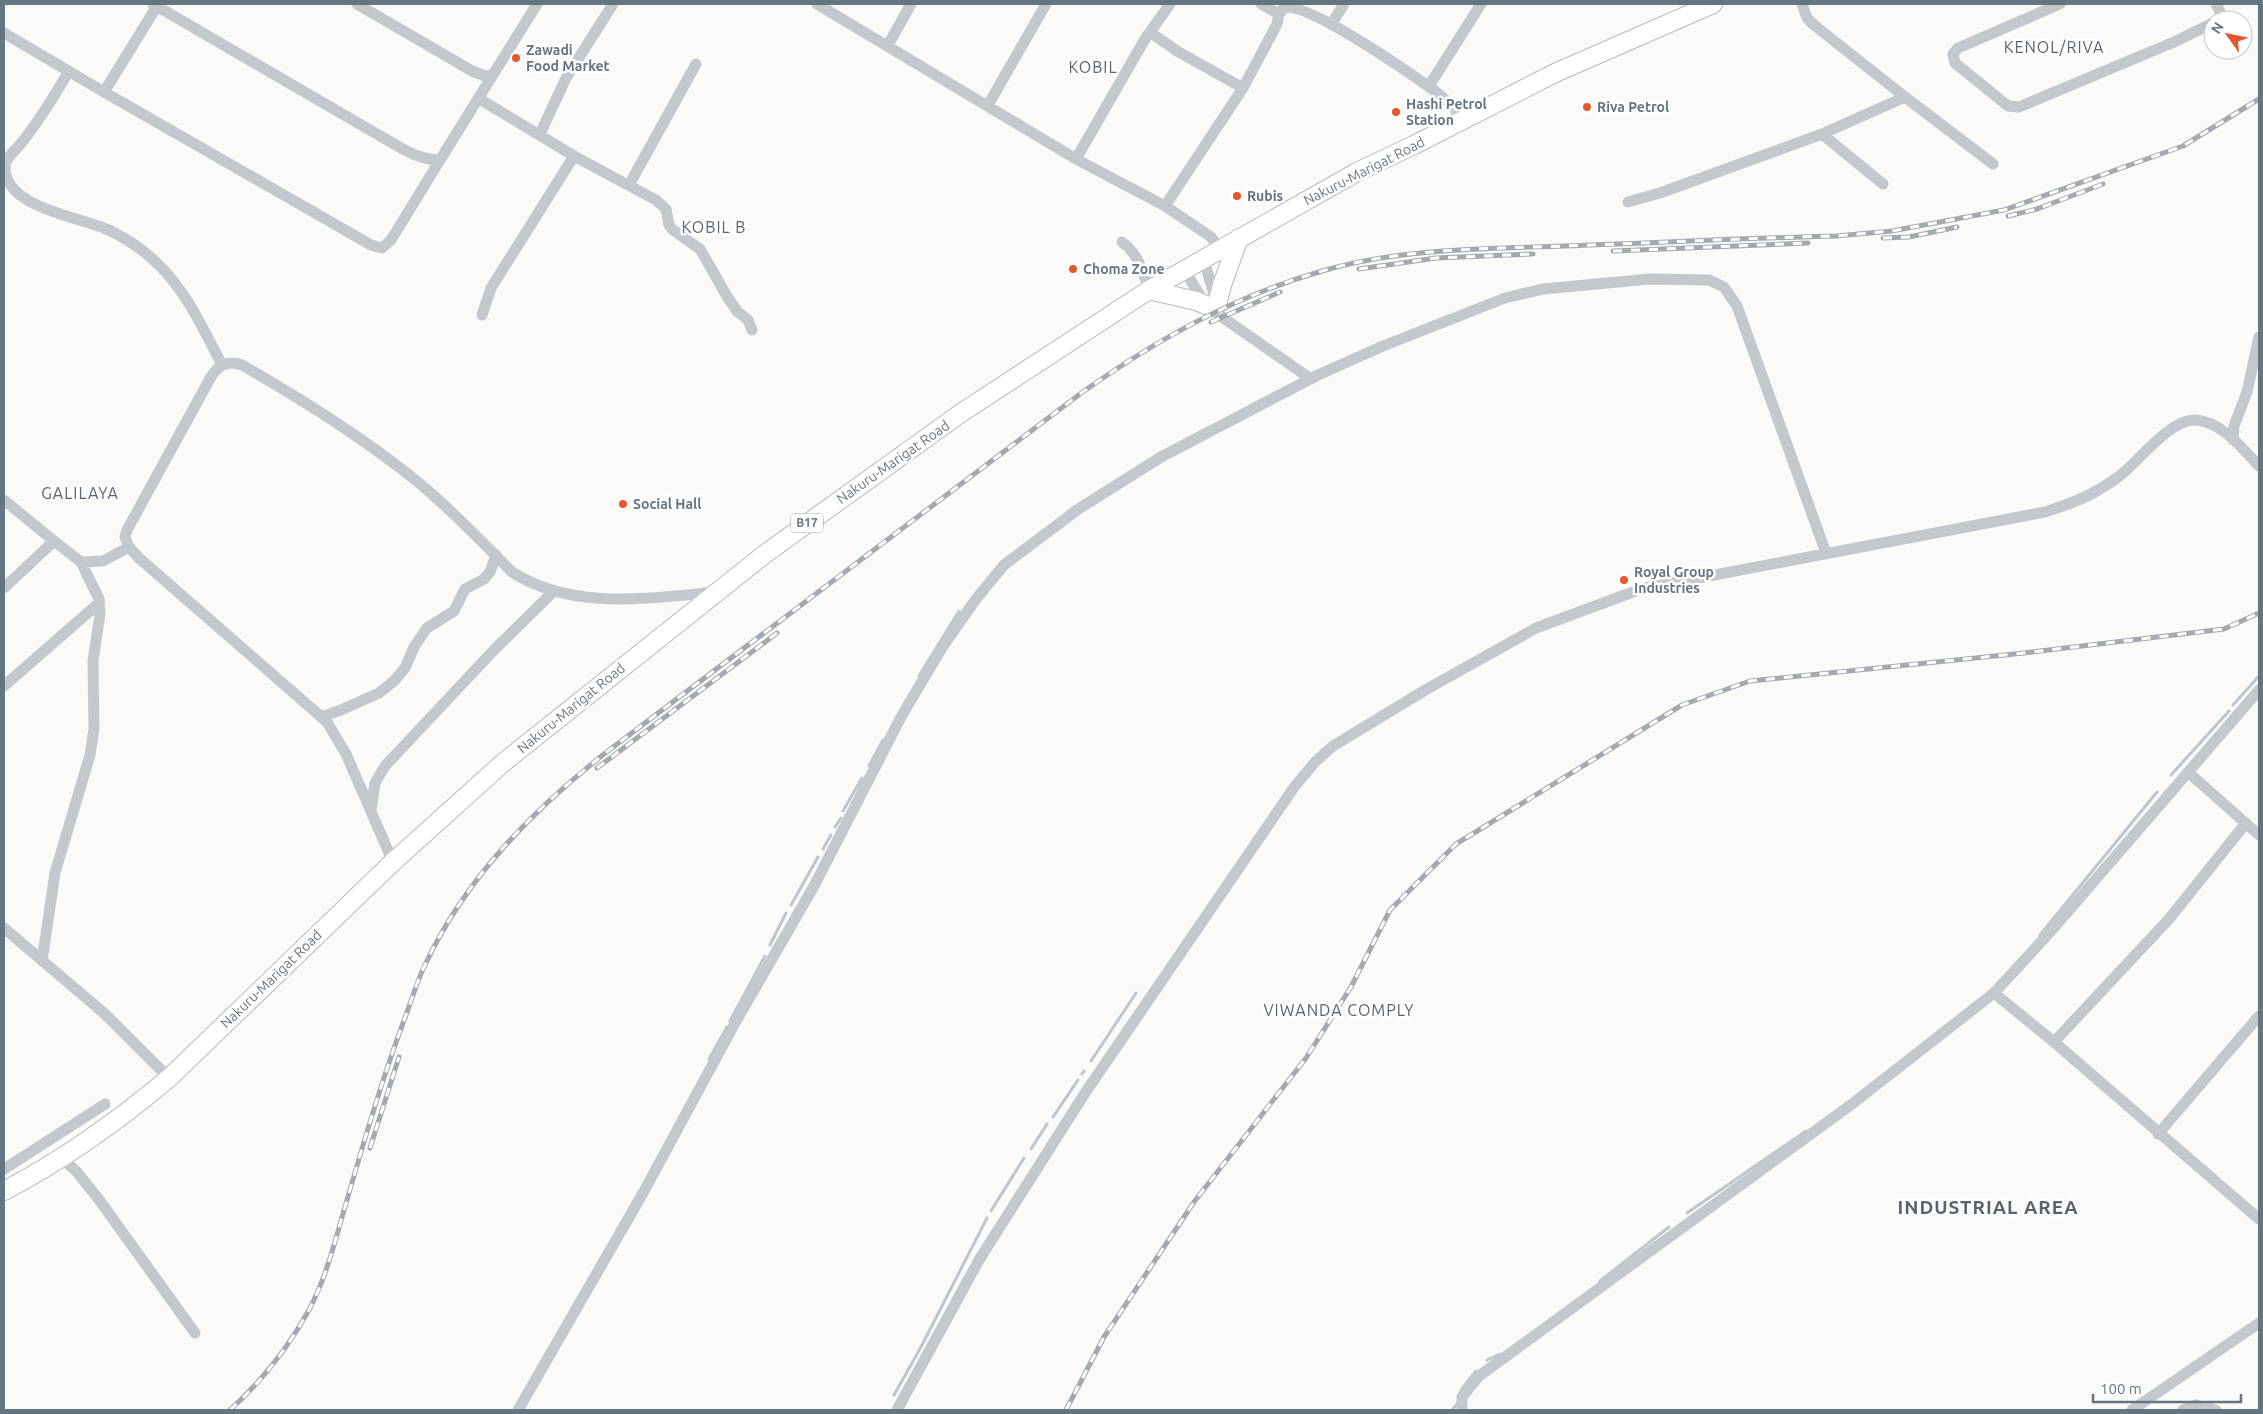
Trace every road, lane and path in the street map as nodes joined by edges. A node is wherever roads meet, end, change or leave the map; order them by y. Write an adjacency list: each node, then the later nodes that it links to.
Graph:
1 (358, 4): 23 (street)
2 (537, 4): 23 (street)
3 (613, 4): 31 (street)
4 (817, 4): 20 (street)
5 (911, 4): 20 (street)
6 (1046, 4): 29 (street)
7 (1170, 4): 19 (street)
8 (1260, 4): 15 (street)
9 (1344, 4): 16 (street)
10 (1481, 4): 24 (street)
11 (1714, 4): 30 (main road, Nakuru-Marigat Road / B17)
12 (1802, 4): 27 (street)
13 (2060, 4): 17 (street)
14 (155, 5): 26 (street); 35 (street)
15 (1279, 14): 16 (street); 25 (street)
16 (1332, 23): 24 (street)
17 (2203, 28)
18 (4, 33): 22 (street)
19 (1151, 33): 25 (street); 34 (street)
20 (888, 45): 29 (street)
21 (696, 64): 38 (street)
22 (69, 71): 26 (street); 51 (street)
23 (492, 75): 28 (street)
24 (1429, 86): 30 (street)
25 (1243, 88): 40 (street)
26 (104, 92): 35 (street)
27 (1904, 97): 32 (street); 36 (street)
28 (478, 98): 31 (street); 35 (street)
29 (988, 105): 34 (street)
30 (1466, 120): 41 (main road, Nakuru-Marigat Road / B17)
31 (540, 134): 33 (street)
32 (1822, 134): 37 (street); 39 (street)
33 (574, 156): 38 (street); 48 (street)
34 (1076, 158): 40 (street)
35 (440, 160)
36 (1992, 164)
37 (1882, 184)
38 (629, 185): 49 (street)
39 (1628, 202)
40 (1165, 206): 43 (street)
41 (1239, 238): 43 (main road, Nakuru-Marigat Road / B17); 47 (main road)
42 (1122, 242): 46 (street)
43 (1220, 249): 44 (main road, Nakuru-Marigat Road / B17)
44 (1203, 257): 45 (main road, Nakuru-Marigat Road / B17); 47 (street)
45 (1184, 270): 46 (main road, Nakuru-Marigat Road / B17); 47 (street)
46 (1149, 290): 47 (main road); 63 (main road, Nakuru-Marigat Road / B17)
47 (1215, 308): 52 (street)
48 (482, 315)
49 (752, 330)
50 (2259, 337): 53 (street)
51 (222, 365): 57 (street); 59 (street)
52 (1311, 379): 58 (street); 88 (street)
53 (2233, 440): 54 (street); 58 (street)
54 (2259, 466)
55 (4, 500): 56 (street)
56 (54, 541): 60 (street); 61 (street)
57 (129, 547): 60 (street); 67 (street)
58 (1826, 553): 89 (street)
59 (496, 555): 62 (street); 67 (street)
60 (81, 562): 64 (street)
61 (4, 588)
62 (554, 591): 63 (street); 69 (street)
63 (717, 592): 72 (main road, Nakuru-Marigat Road / B17)
64 (99, 603): 65 (street); 74 (street)
65 (4, 686)
66 (2259, 690): 68 (street)
67 (321, 717): 69 (street)
68 (2188, 772): 70 (street); 75 (street)
69 (371, 812): 72 (street)
70 (2246, 822): 71 (street); 77 (street)
71 (2259, 835)
72 (393, 862): 78 (main road, Nakuru-Marigat Road / B17)
73 (4, 928): 74 (street)
74 (42, 961): 78 (street)
75 (1994, 993): 77 (street); 90 (street)
76 (2259, 1016): 80 (street)
77 (2054, 1042): 80 (street)
78 (169, 1078): 81 (main road, Nakuru-Marigat Road / B17)
79 (105, 1104): 82 (street)
80 (2158, 1134): 84 (street)
81 (61, 1157): 83 (main road, Nakuru-Marigat Road / B17); 86 (street)
82 (4, 1169)
83 (4, 1191)
84 (2259, 1219)
85 (2259, 1323): 87 (street)
86 (195, 1333)
87 (2139, 1409)
88 (518, 1410)
89 (897, 1410)
90 (1462, 1410)
91 (2183, 1410): 92 (street)
92 (2216, 1410)

